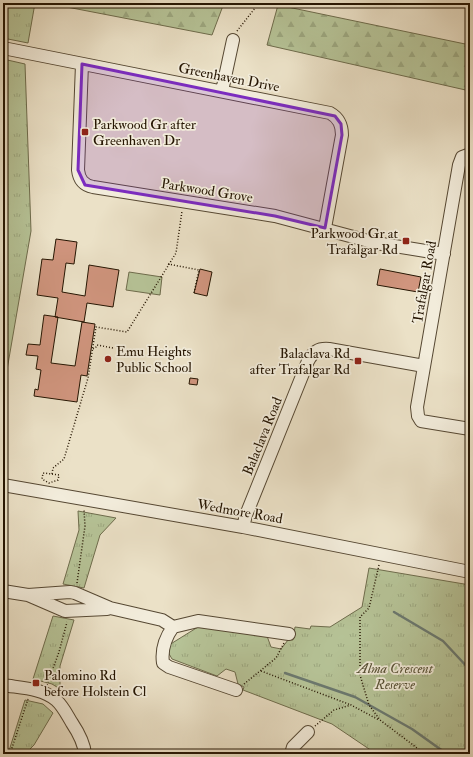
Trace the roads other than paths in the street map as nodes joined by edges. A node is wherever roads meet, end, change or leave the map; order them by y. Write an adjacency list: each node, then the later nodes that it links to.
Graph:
1 (233, 40): 4 (street)
2 (3, 48): 3 (street, Greenhaven Drive)
3 (82, 64): 4 (street, Greenhaven Drive); 6 (street, Parkwood Grove)
4 (222, 91): 6 (street, Greenhaven Drive)
5 (467, 155): 7 (street, Trafalgar Road)
6 (325, 228): 7 (street, Parkwood Grove)
7 (444, 254): 8 (street, Trafalgar Road)
8 (424, 366): 9 (street, Trafalgar Road); 11 (street, Balaclava Road)
9 (470, 429)
10 (3, 485): 11 (street, Wedmore Road)
11 (243, 526): 12 (street, Wedmore Road)
12 (470, 572)
13 (3, 591): 14 (street)
14 (28, 596): 15 (street); 15 (street)
15 (110, 608): 16 (street)
16 (173, 627): 17 (street); 19 (street)
17 (289, 634)
18 (3, 685): 21 (street)
19 (236, 690)
20 (308, 732): 22 (street)
21 (85, 754)
22 (291, 754)

